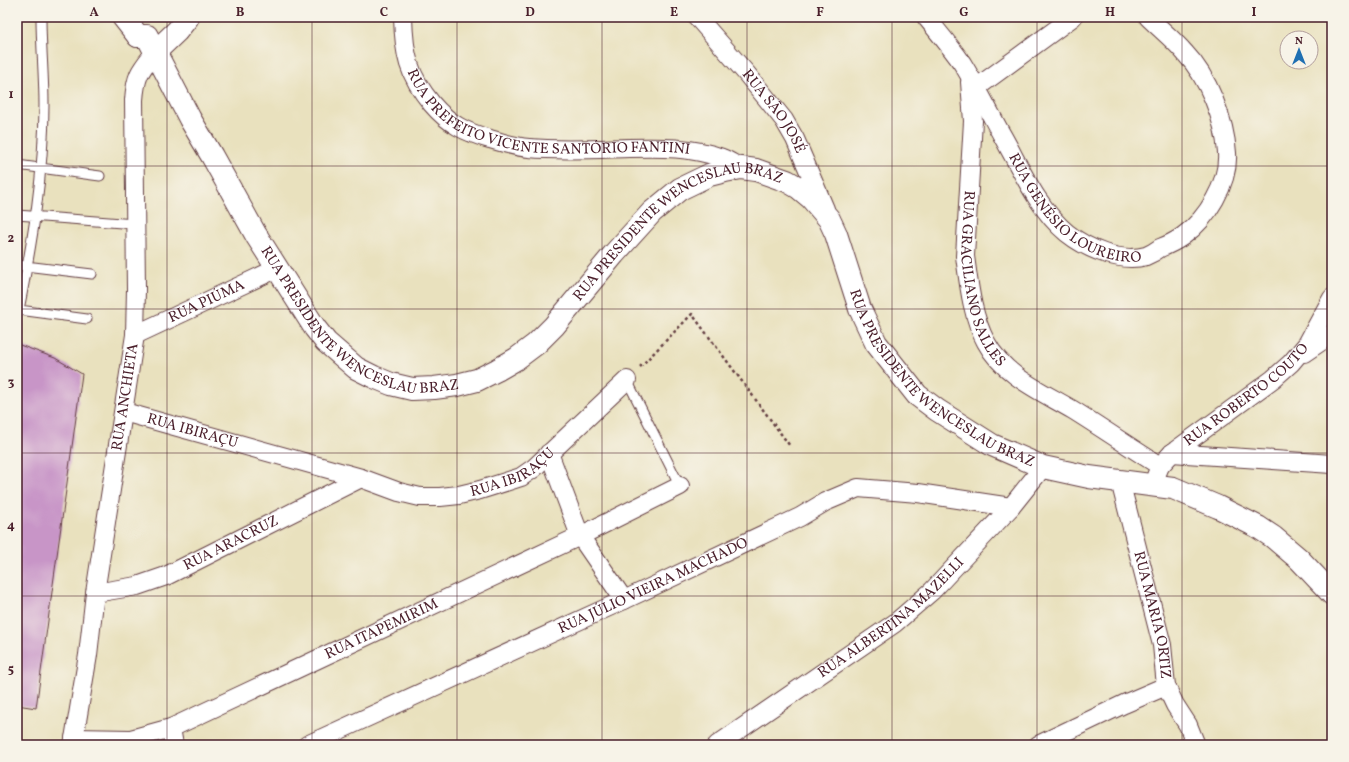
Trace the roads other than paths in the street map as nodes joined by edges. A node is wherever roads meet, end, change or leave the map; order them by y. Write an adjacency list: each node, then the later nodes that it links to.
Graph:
1 (41, 17): 12 (lane)
2 (123, 17): 9 (street, RUA PRESIDENTE WENCESLAU BRAZ)
3 (188, 17): 9 (street)
4 (403, 17): 13 (street, RUA PREFEITO VICENTE SANTÓRIO FANTINI)
5 (697, 17): 17 (street, RUA SÃO JOSÉ)
6 (926, 17): 10 (street, RUA GRACILIANO SALLES)
7 (1073, 17): 10 (street)
8 (1148, 17): 10 (street, RUA GENÉSIO LOUREIRO)
9 (155, 52): 18 (street, RUA ANCHIETA); 21 (street, RUA PRESIDENTE WENCESLAU BRAZ)
10 (972, 81): 35 (street, RUA GRACILIANO SALLES)
11 (17, 165): 12 (lane)
12 (40, 168): 14 (lane); 16 (lane)
13 (740, 168): 17 (street, RUA PRESIDENTE WENCESLAU BRAZ); 21 (street, RUA PRESIDENTE WENCESLAU BRAZ)
14 (100, 176)
15 (17, 215): 16 (lane)
16 (35, 217): 18 (lane); 20 (lane)
17 (829, 218): 34 (street, RUA PRESIDENTE WENCESLAU BRAZ)
18 (135, 224): 27 (street, RUA ANCHIETA)
19 (17, 264): 20 (lane)
20 (28, 266): 22 (lane); 24 (lane)
21 (278, 268): 27 (street, RUA PIÚMA)
22 (92, 274)
23 (1332, 298): 28 (street, RUA ROBERTO COUTO)
24 (18, 309): 25 (lane)
25 (87, 319)
26 (1332, 334): 28 (street)
27 (135, 336): 30 (street, RUA ANCHIETA)
28 (1291, 363): 32 (street, RUA ROBERTO COUTO)
29 (627, 380): 31 (street, RUA IBIRAÇU); 38 (lane)
30 (124, 412): 36 (street, RUA IBIRAÇU); 41 (street, RUA ANCHIETA)
31 (549, 453): 36 (street, RUA IBIRAÇU); 40 (street)
32 (1172, 453): 33 (street); 35 (street, RUA ROBERTO COUTO)
33 (1332, 464)
34 (1043, 467): 37 (street, RUA PRESIDENTE WENCESLAU BRAZ); 39 (street, RUA ALBERTINA MAZELLI)
35 (1156, 475): 37 (street, RUA PRESIDENTE WENCESLAU BRAZ); 42 (street, RUA PRESIDENTE WENCESLAU BRAZ)
36 (361, 478): 41 (street, RUA ARACRUZ)
37 (1120, 481): 44 (street, RUA MARIA ORTIZ)
38 (680, 486): 40 (street, RUA ITAPEMIRIM)
39 (1011, 507): 43 (street, RUA JÚLIO VIEIRA MACHADO); 49 (street, RUA ALBERTINA MAZELLI)
40 (580, 536): 43 (street); 45 (street, RUA ITAPEMIRIM)
41 (95, 593): 46 (street, RUA ANCHIETA)
42 (1332, 594)
43 (624, 600): 48 (street, RUA JÚLIO VIEIRA MACHADO)
44 (1166, 686): 50 (street); 51 (street, RUA MARIA ORTIZ)
45 (171, 728): 46 (street, RUA ITAPEMIRIM); 47 (street)
46 (74, 742)
47 (174, 745)
48 (307, 745)
49 (717, 745)
50 (1038, 745)
51 (1196, 745)

